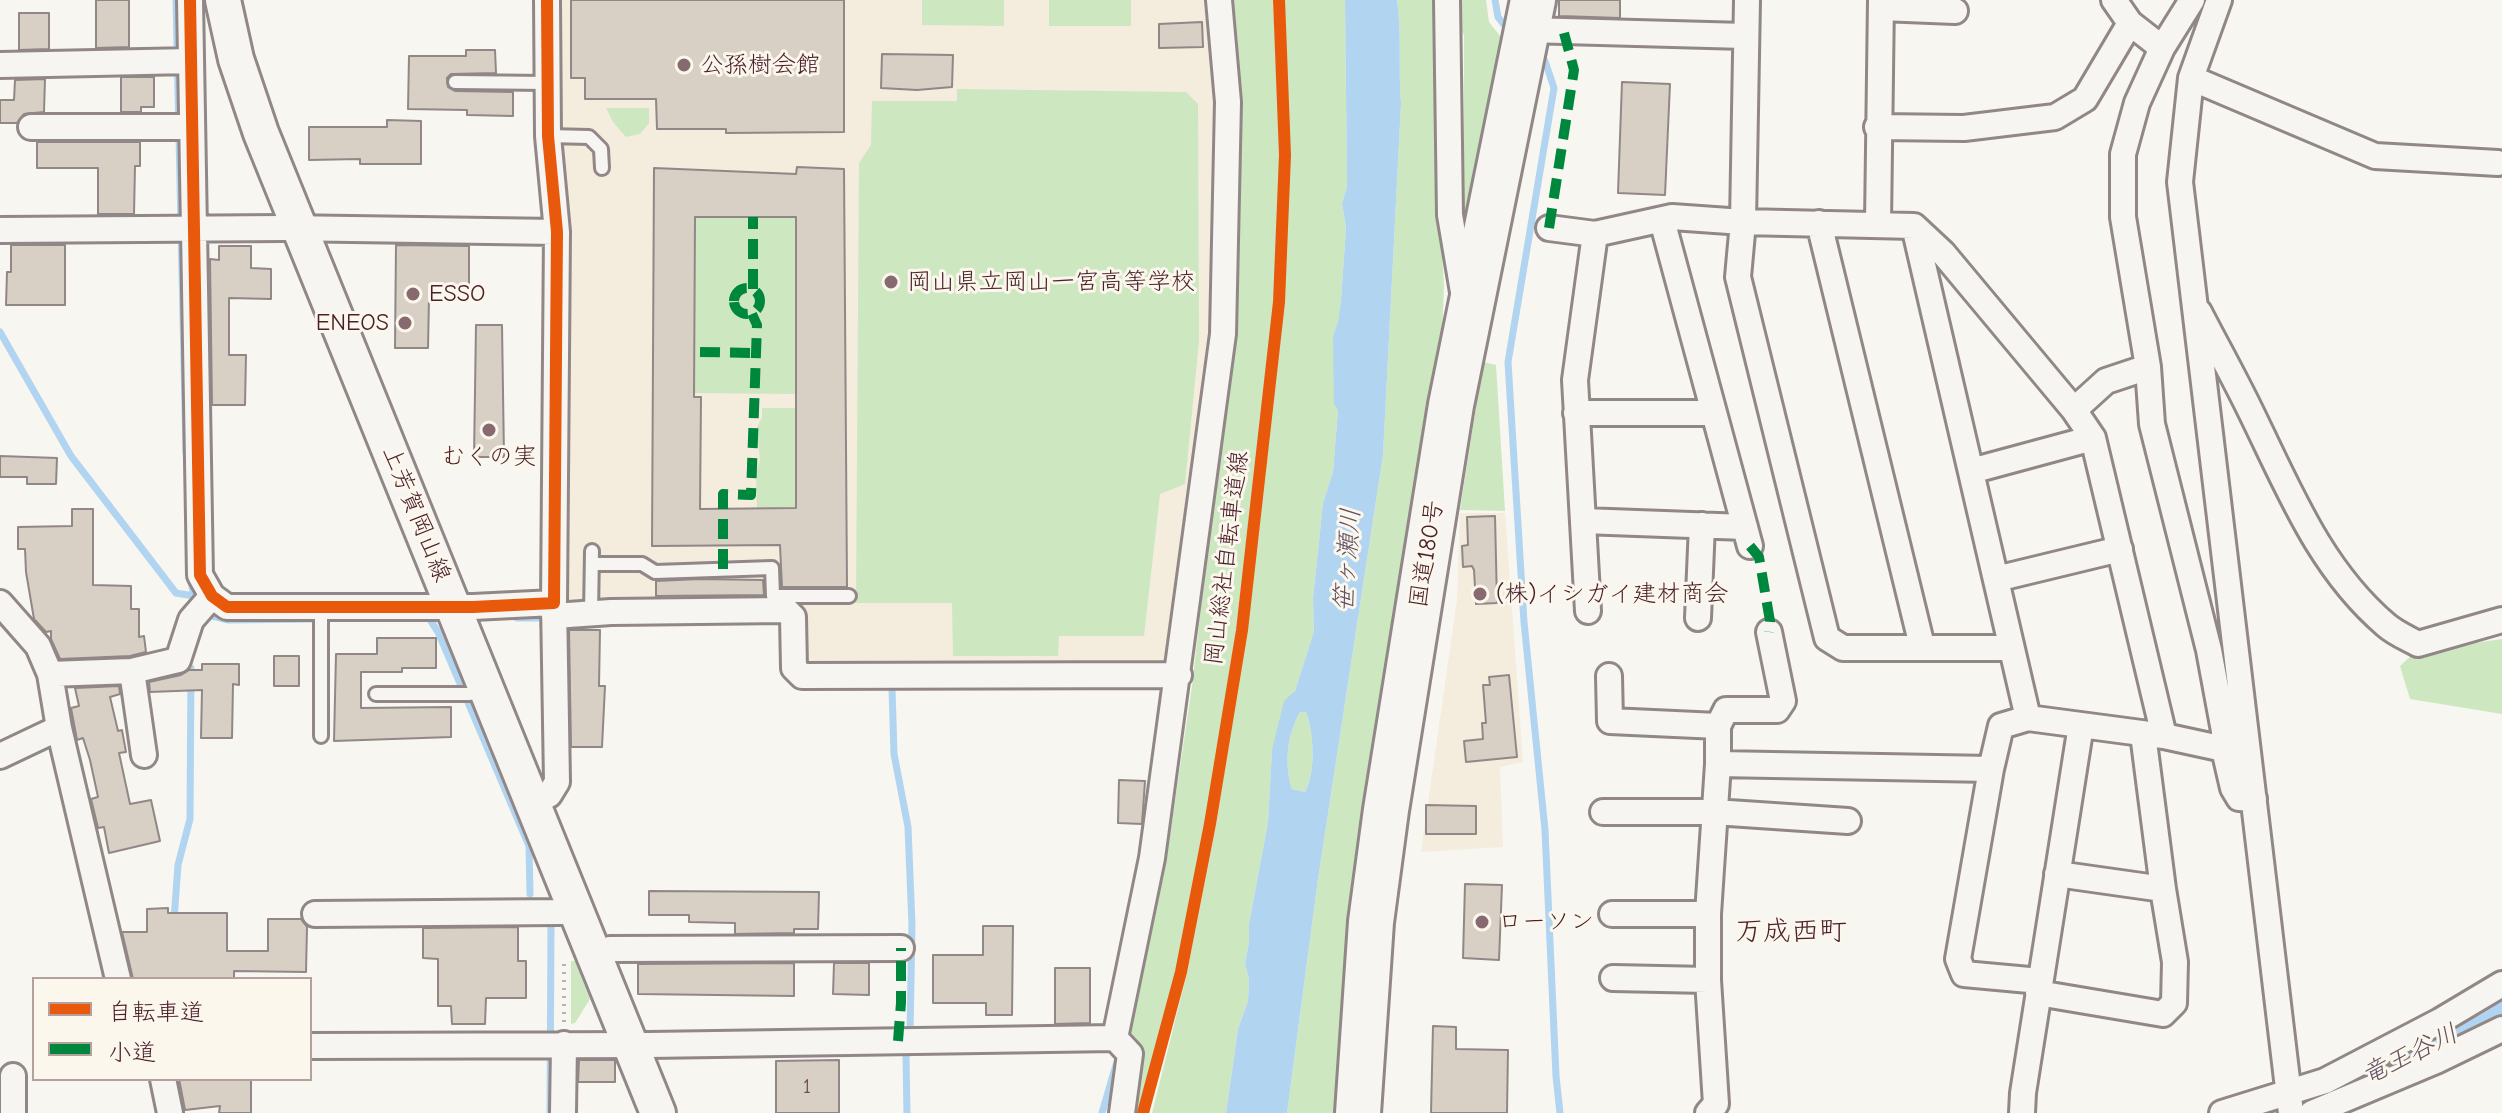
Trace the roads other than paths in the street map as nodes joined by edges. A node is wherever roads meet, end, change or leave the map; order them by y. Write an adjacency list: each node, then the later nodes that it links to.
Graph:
1 (190, 0): 16 (street)
2 (223, 0): 33 (main road, 上芳賀岡山線)
3 (547, 0): 20 (street)
4 (1219, 0): 65 (street)
5 (1447, 0): 39 (street)
6 (1747, 0): 14 (street)
7 (2114, 0): 13 (street)
8 (2192, 0): 15 (street)
9 (2219, 0): 18 (street)
10 (1881, 4): 11 (street); 23 (street)
11 (1955, 11)
12 (1530, 15): 14 (street); 39 (highway, 国道180号)
13 (2130, 23): 15 (street); 23 (street)
14 (1745, 36): 28 (street)
15 (2162, 48): 40 (street)
16 (181, 61): 17 (street); 22 (street)
17 (0, 65)
18 (2191, 78): 25 (street); 38 (street)
19 (455, 82): 20 (lane)
20 (548, 83): 24 (street)
21 (31, 127): 22 (street)
22 (181, 127): 32 (street)
23 (1877, 127): 30 (street)
24 (548, 136): 26 (lane); 36 (street)
25 (2498, 163)
26 (602, 168)
27 (1662, 220): 28 (street); 37 (street); 43 (street)
28 (1743, 222): 29 (street); 61 (street)
29 (1819, 223): 30 (street); 61 (street)
30 (1878, 223): 31 (street)
31 (1914, 226): 41 (street); 45 (street)
32 (184, 228): 33 (street); 35 (street); 50 (street)
33 (299, 228): 36 (street); 55 (main road, 上芳賀岡山線)
34 (1549, 228): 37 (street)
35 (0, 230)
36 (549, 232): 54 (street)
37 (1595, 234): 42 (street)
38 (2192, 300): 59 (street); 80 (street)
39 (1468, 322): 112 (highway, 国道180号)
40 (2148, 367): 41 (street); 75 (street)
41 (2074, 410): 44 (street)
42 (1576, 413): 43 (street); 46 (street)
43 (1714, 413): 47 (street)
44 (2093, 438): 45 (street); 48 (street)
45 (1971, 471): 49 (street)
46 (1583, 521): 47 (street); 56 (street)
47 (1702, 525): 58 (street)
48 (2120, 549): 49 (street); 73 (street)
49 (1996, 579): 62 (street)
50 (212, 596): 53 (street); 63 (street)
51 (849, 596): 57 (lane)
52 (0, 603): 64 (street)
53 (321, 606): 55 (street); 74 (lane)
54 (549, 606): 55 (street); 57 (street); 81 (street)
55 (454, 607): 67 (main road, 上芳賀岡山線)
56 (1588, 611)
57 (591, 615): 65 (street)
58 (1698, 618)
59 (2502, 620)
60 (1769, 632): 71 (street)
61 (1922, 646): 62 (street)
62 (2011, 648): 69 (street)
63 (132, 671): 64 (street); 76 (street)
64 (50, 674): 72 (street)
65 (1179, 675): 101 (street)
66 (1609, 676): 71 (street)
67 (487, 687): 68 (lane); 81 (main road, 上芳賀岡山線)
68 (376, 694)
69 (2028, 718): 70 (street); 79 (street)
70 (2081, 725): 73 (street); 85 (street)
71 (1718, 726): 78 (street)
72 (59, 728): 77 (street); 93 (street)
73 (2154, 735): 75 (street); 86 (street)
74 (321, 736)
75 (2224, 749): 80 (street)
76 (144, 755)
77 (0, 756)
78 (1718, 764): 79 (street); 83 (street)
79 (1991, 769): 97 (street)
80 (2254, 799): 105 (street)
81 (533, 800): 87 (main road, 上芳賀岡山線)
82 (1603, 812): 83 (street)
83 (1714, 812): 84 (street); 90 (street)
84 (1848, 821)
85 (2057, 874): 86 (street); 97 (street)
86 (2163, 889): 97 (street)
87 (576, 910): 88 (street); 92 (main road, 上芳賀岡山線)
88 (315, 914)
89 (1612, 914): 90 (street)
90 (1708, 914): 95 (street)
91 (901, 948): 92 (street)
92 (580, 956): 100 (main road, 上芳賀岡山線)
93 (118, 977)
94 (1613, 978): 95 (street)
95 (1708, 980): 106 (street)
96 (2502, 984): 105 (street)
97 (2039, 987): 113 (street)
98 (2502, 1029): 115 (street)
99 (556, 1044): 100 (street); 102 (street); 109 (street)
100 (630, 1044): 101 (street); 110 (main road, 上芳賀岡山線)
101 (1121, 1044): 111 (street)
102 (312, 1046)
103 (16, 1073): 107 (street)
104 (163, 1081): 108 (street)
105 (2289, 1102): 114 (street)
106 (1711, 1112)
107 (13, 1113)
108 (170, 1113)
109 (563, 1113)
110 (658, 1113)
111 (1122, 1113)
112 (1358, 1113)
113 (2022, 1113)
114 (2222, 1113)
115 (2312, 1113)

